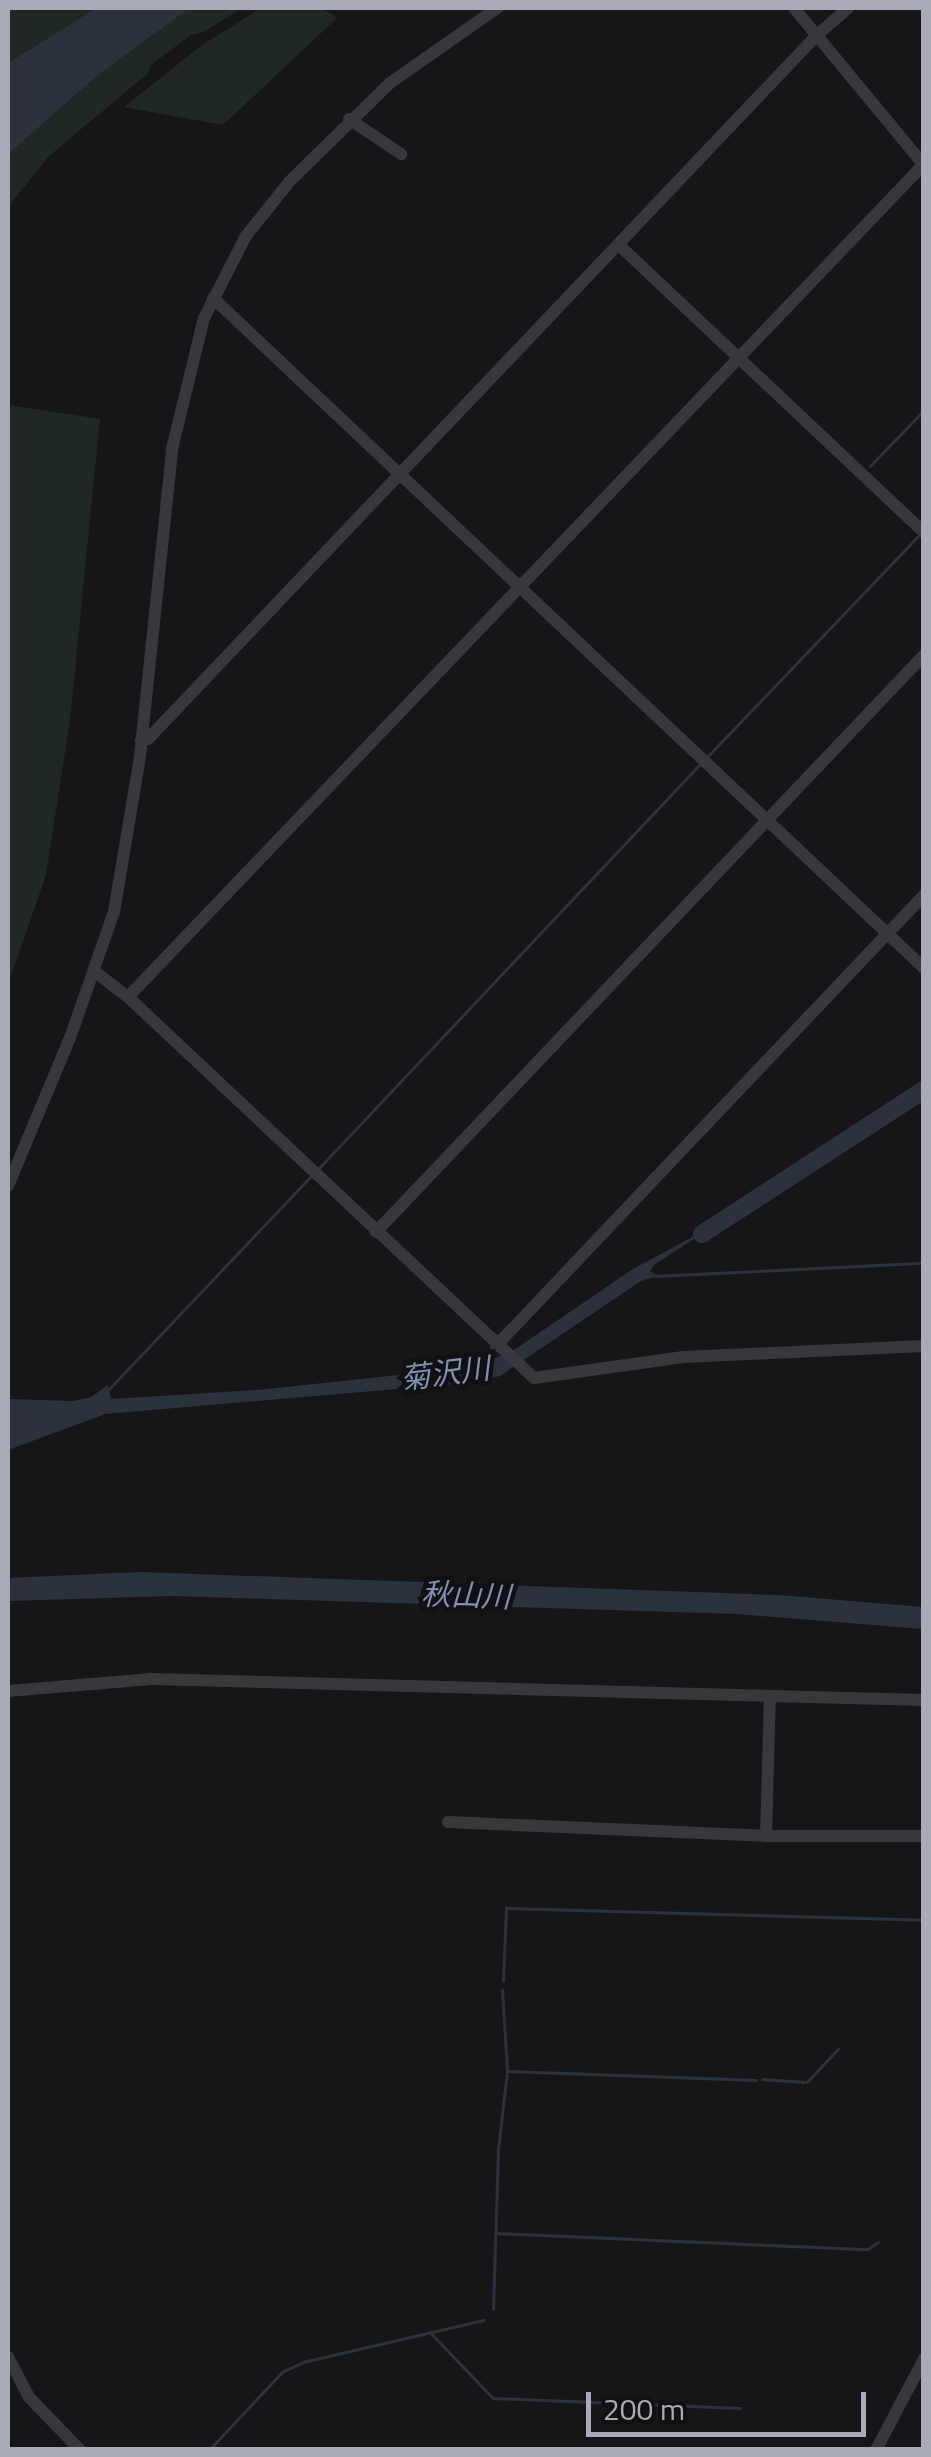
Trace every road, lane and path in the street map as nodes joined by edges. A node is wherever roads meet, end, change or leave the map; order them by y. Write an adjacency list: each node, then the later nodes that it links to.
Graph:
1 (497, 8): 5 (street)
2 (794, 8): 4 (street)
3 (848, 8): 4 (street)
4 (816, 36): 7 (street); 8 (street)
5 (349, 119): 6 (street); 9 (street)
6 (401, 154)
7 (923, 164): 10 (street)
8 (619, 244): 10 (street); 11 (street)
9 (212, 298): 11 (street); 15 (street)
10 (740, 356): 12 (street); 13 (street)
11 (400, 473): 13 (street); 15 (street)
12 (924, 532)
13 (520, 585): 16 (street); 21 (street)
14 (924, 655): 16 (street)
15 (142, 740): 20 (street)
16 (767, 820): 18 (street); 23 (street)
17 (924, 895): 18 (street)
18 (887, 933): 19 (street); 25 (street)
19 (924, 968)
20 (94, 971): 21 (street); 22 (street)
21 (128, 997): 23 (street)
22 (8, 1186)
23 (376, 1232): 25 (street)
24 (924, 1346): 25 (street)
25 (499, 1348)
26 (8, 1691): 27 (street)
27 (770, 1696): 28 (street); 30 (street)
28 (924, 1700)
29 (448, 1822): 30 (street)
30 (766, 1836): 31 (street)
31 (924, 1836)
32 (8, 2356): 34 (street)
33 (924, 2359): 35 (street)
34 (80, 2450)
35 (876, 2450)

